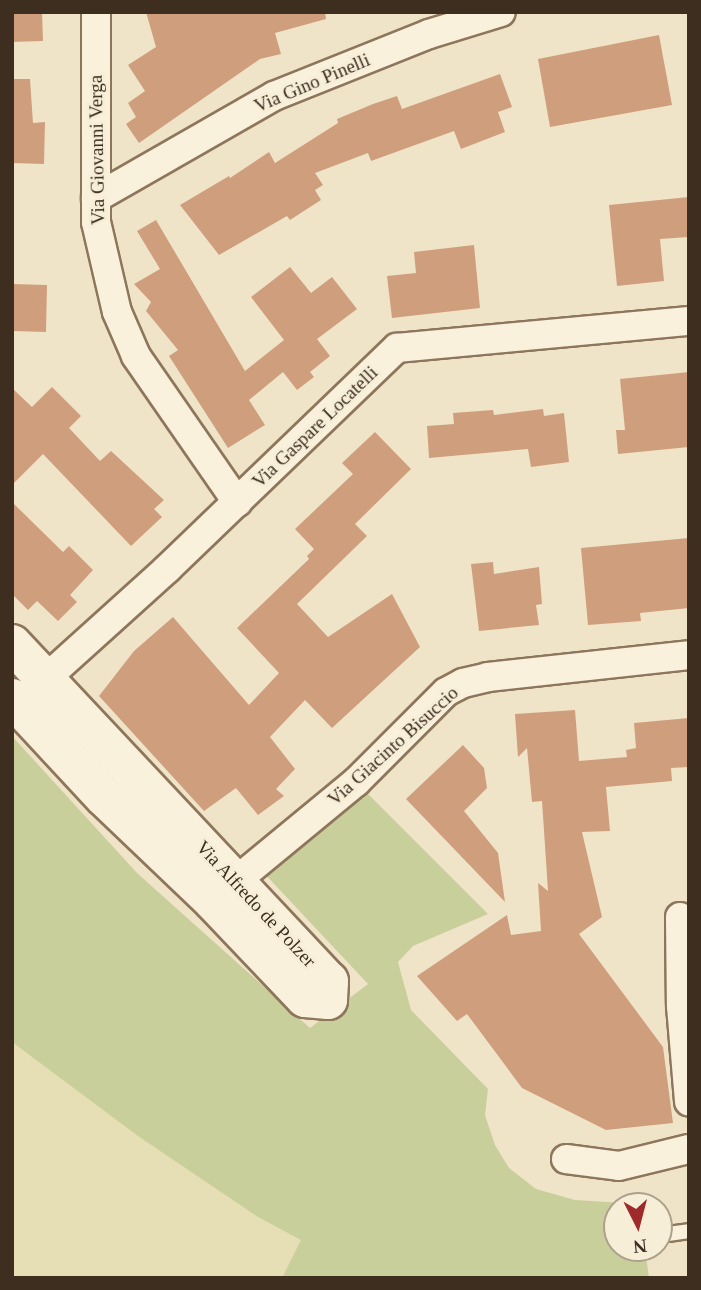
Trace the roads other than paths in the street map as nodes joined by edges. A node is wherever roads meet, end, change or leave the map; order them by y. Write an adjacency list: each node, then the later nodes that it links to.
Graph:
1 (96, 12): 3 (street, Via Giovanni Verga)
2 (502, 12): 3 (street, Via Gino Pinelli)
3 (96, 198): 5 (street, Via Giovanni Verga)
4 (689, 321): 5 (street, Via Gaspare Locatelli)
5 (237, 502): 8 (street, Via Gaspare Locatelli)
6 (12, 644): 8 (street, Via Alfredo de Polzer)
7 (689, 656): 9 (street, Via Giacinto Bisuccio)
8 (25, 694): 9 (street, Via Alfredo de Polzer)
9 (223, 890)
10 (680, 917): 11 (street)
11 (685, 1005): 12 (street)
12 (689, 1102)
13 (689, 1149): 14 (street)
14 (566, 1159)

